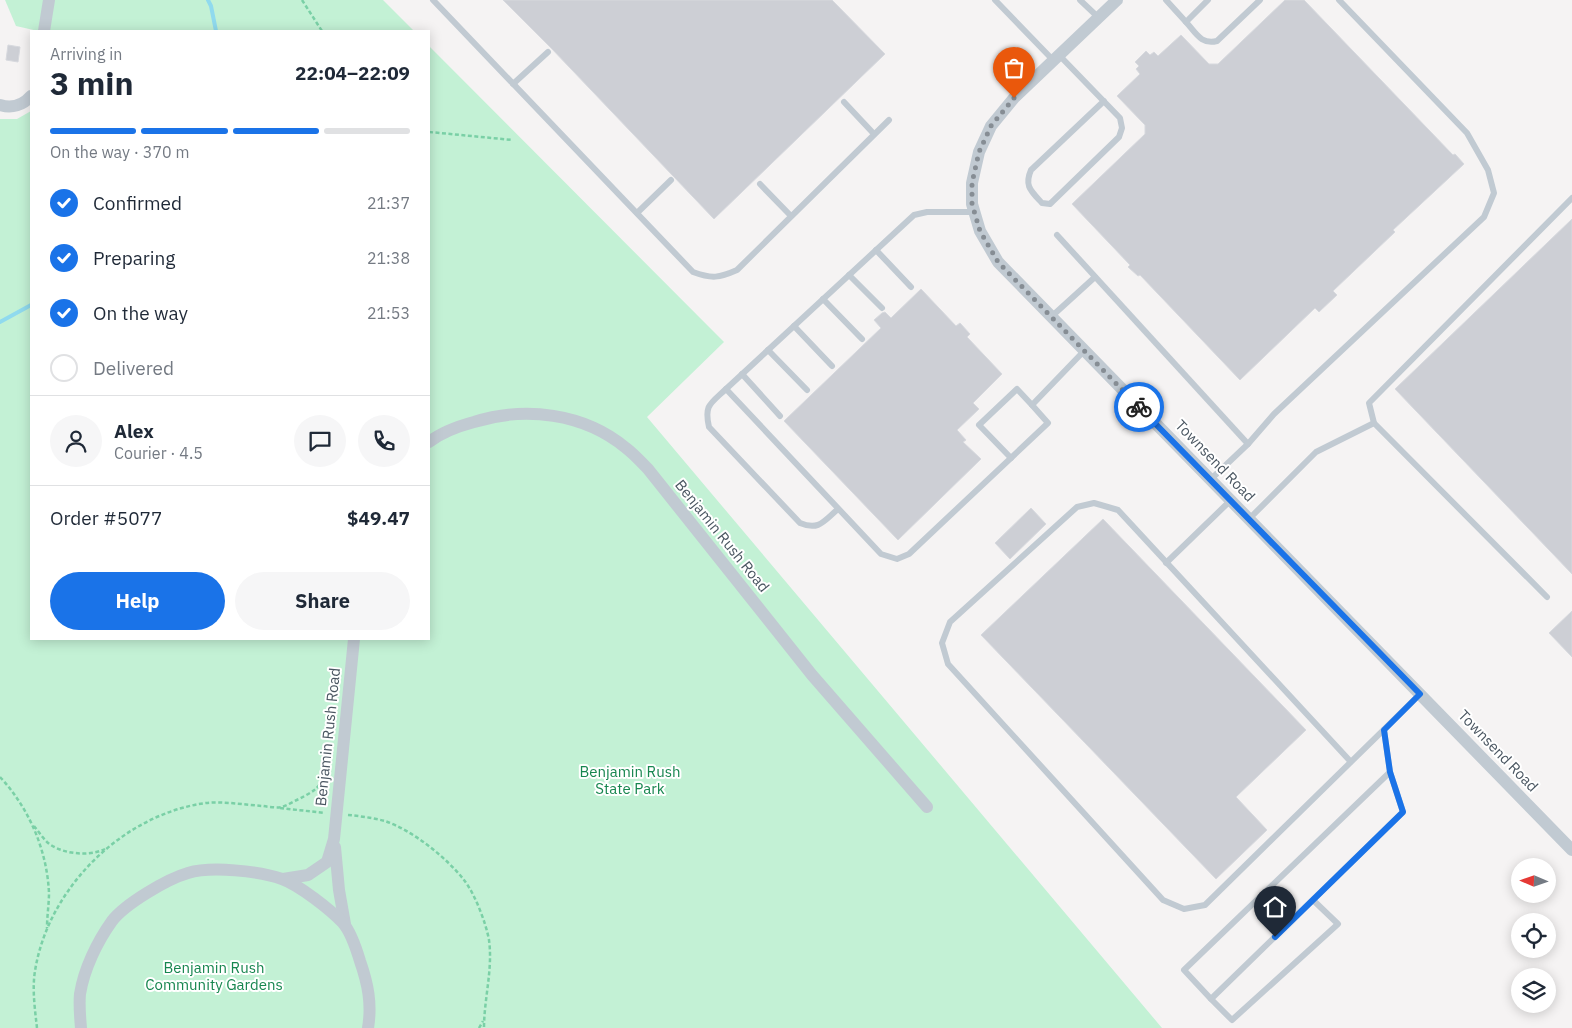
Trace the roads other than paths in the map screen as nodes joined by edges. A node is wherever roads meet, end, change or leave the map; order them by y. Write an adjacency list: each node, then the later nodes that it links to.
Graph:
1 (49, 0): 12 (street)
2 (433, 0): 15 (lane)
3 (995, 0): 14 (lane)
4 (1080, 0): 10 (lane)
5 (1117, 0): 10 (street, Townsend Road)
6 (1166, 0): 11 (lane)
7 (1208, 0): 11 (lane)
8 (1260, 0): 11 (lane)
9 (1339, 0): 48 (lane)
10 (1099, 18): 14 (street, Townsend Road)
11 (1186, 22)
12 (44, 30)
13 (548, 52): 15 (lane)
14 (1056, 58): 17 (lane); 25 (street, Townsend Road)
15 (513, 84): 26 (lane)
16 (30, 97): 19 (street)
17 (1104, 101): 17 (lane)
18 (844, 102): 21 (lane)
19 (0, 105)
20 (889, 120): 21 (lane)
21 (874, 134): 27 (lane)
22 (671, 180): 26 (lane)
23 (760, 184): 27 (lane)
24 (1572, 198): 46 (lane)
25 (975, 212): 29 (lane); 35 (street, Townsend Road)
26 (637, 213): 27 (lane)
27 (791, 216)
28 (1057, 235): 31 (lane)
29 (876, 250): 30 (lane); 32 (lane)
30 (849, 275): 33 (lane); 34 (lane)
31 (1095, 277): 35 (lane); 48 (lane)
32 (911, 286)
33 (823, 299): 36 (lane); 37 (lane)
34 (882, 308)
35 (1051, 317): 39 (street, Townsend Road)
36 (794, 326): 38 (lane); 40 (lane)
37 (862, 340)
38 (768, 350): 41 (lane); 43 (lane)
39 (1084, 351): 44 (lane); 50 (street, Townsend Road)
40 (832, 366)
41 (742, 374): 42 (lane); 45 (lane)
42 (726, 389): 52 (lane); 52 (lane)
43 (807, 390)
44 (1032, 405): 49 (lane); 49 (lane)
45 (780, 416)
46 (1374, 423): 53 (lane); 55 (lane)
47 (430, 441): 61 (street, Benjamin Rush Road)
48 (1248, 444): 50 (lane)
49 (1011, 458): 52 (lane)
50 (1210, 480): 51 (street, Townsend Road)
51 (1231, 500): 53 (street, Townsend Road); 54 (lane)
52 (838, 509)
53 (1249, 519): 57 (street, Townsend Road)
54 (1166, 563): 59 (lane); 59 (lane)
55 (1547, 597)
56 (354, 640): 62 (street, Benjamin Rush Road)
57 (1420, 694): 58 (lane); 63 (street, Townsend Road)
58 (1384, 730): 59 (lane); 60 (lane)
59 (1351, 762)
60 (1390, 772): 65 (lane); 67 (lane)
61 (928, 807)
62 (334, 839): 64 (street, Benjamin Rush Road); 66 (street, Benjamin Rush Road)
63 (1572, 850)
64 (283, 879): 66 (street, Benjamin Rush Road); 68 (street, Benjamin Rush Road)
65 (1313, 900): 67 (lane); 67 (lane)
66 (345, 924): 69 (street, Benjamin Rush Road)
67 (1211, 999)
68 (81, 1028)
69 (368, 1028)

